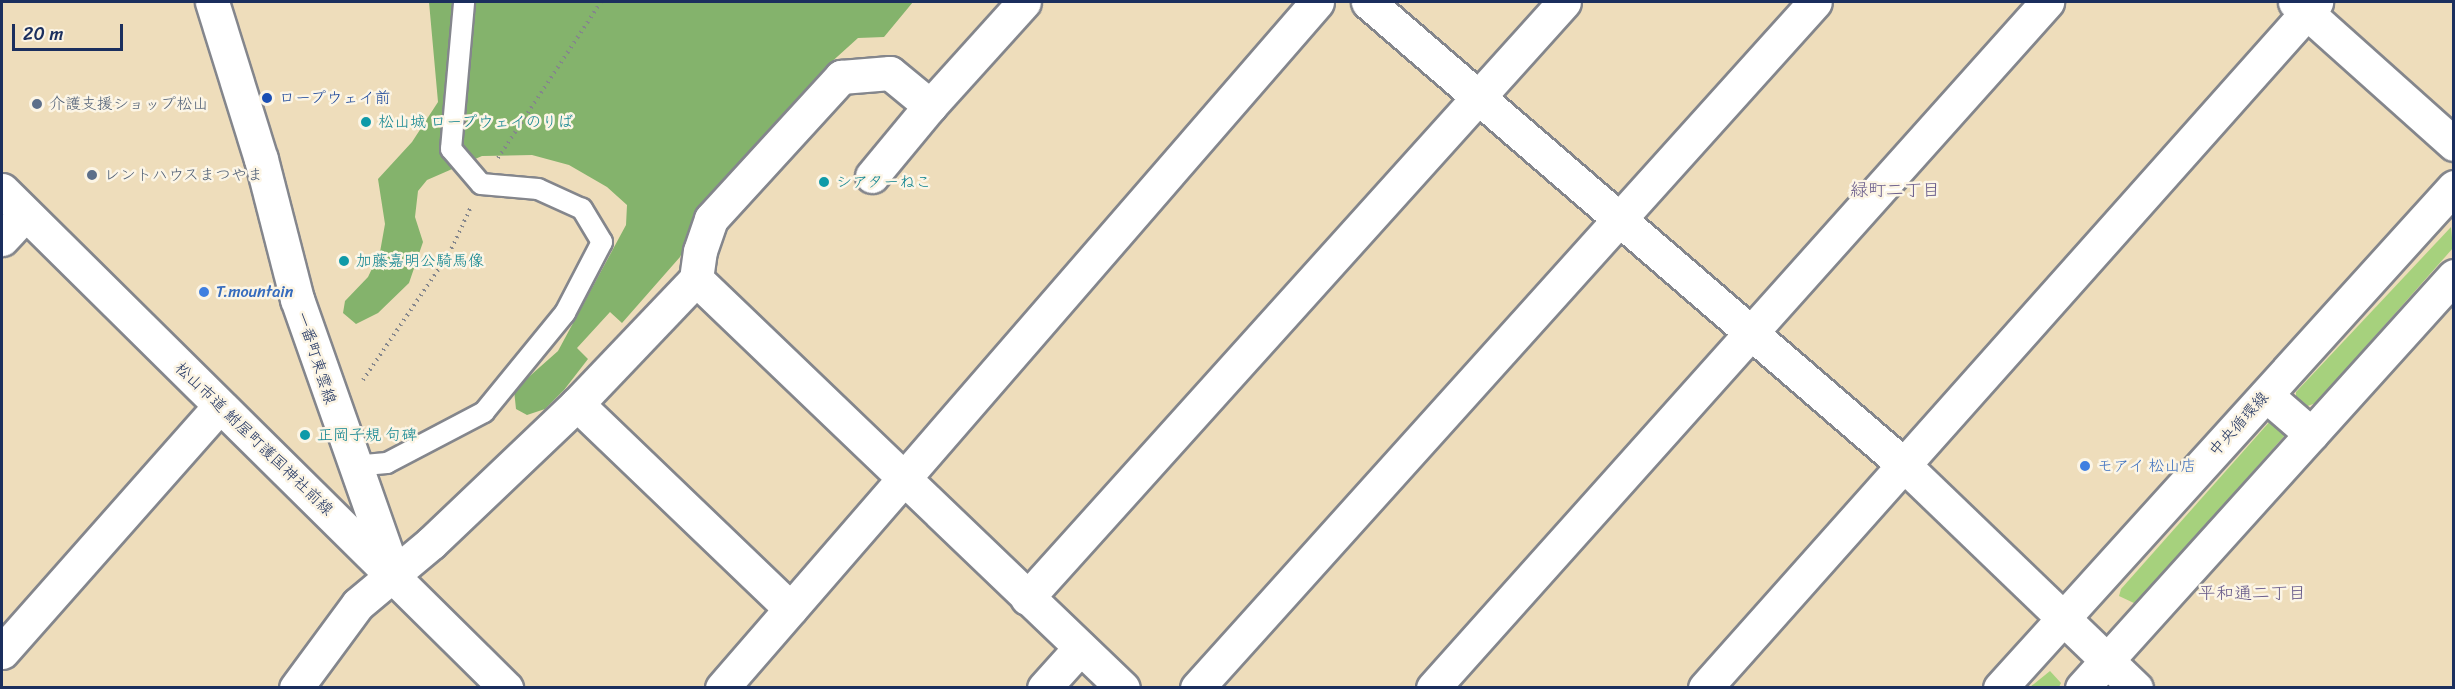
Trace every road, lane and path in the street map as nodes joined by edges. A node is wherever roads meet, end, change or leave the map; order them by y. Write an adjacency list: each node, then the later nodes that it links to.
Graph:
1 (212, 2): 30 (street, 一番町東雲線)
2 (464, 2): 15 (lane)
3 (601, 2): 15 (path)
4 (1024, 2): 12 (street)
5 (1317, 2): 31 (street)
6 (1368, 2): 11 (street)
7 (1564, 2): 11 (street)
8 (1815, 2): 19 (street)
9 (2047, 2): 23 (street)
10 (2306, 5): 13 (street); 29 (street)
11 (1480, 97): 19 (street); 33 (street)
12 (930, 106): 14 (street); 22 (street)
13 (2454, 144)
14 (872, 176)
15 (481, 184): 24 (path); 30 (lane)
16 (2454, 188): 25 (street, 中央循環線)
17 (2, 190): 18 (street, 松山市道 鮒屋町護国神社前線)
18 (26, 214): 20 (street); 27 (street, 松山市道 鮒屋町護国神社前線)
19 (1621, 218): 23 (street); 44 (street)
20 (2, 239)
21 (2454, 276): 28 (street)
22 (696, 279): 26 (street); 31 (street)
23 (1752, 331): 29 (street); 45 (street)
24 (359, 386)
25 (2266, 395): 28 (street); 35 (street, 中央循環線)
26 (577, 404): 32 (street); 34 (street)
27 (219, 407): 32 (street, 松山市道 鮒屋町護国神社前線); 37 (street)
28 (2311, 434): 38 (street)
29 (1904, 465): 35 (street); 46 (street)
30 (353, 466): 32 (street, 一番町東雲線)
31 (903, 477): 33 (street); 34 (street)
32 (393, 572): 39 (street); 40 (street, 松山市道 鮒屋町護国神社前線)
33 (1027, 598): 36 (street)
34 (791, 609): 41 (street)
35 (2064, 617): 38 (street); 47 (street, 中央循環線)
36 (1080, 648): 42 (street); 43 (street)
37 (2, 652)
38 (2106, 661): 48 (street); 49 (street)
39 (296, 687)
40 (506, 687)
41 (722, 687)
42 (1044, 687)
43 (1123, 687)
44 (1197, 687)
45 (1433, 687)
46 (1705, 687)
47 (2000, 687)
48 (2082, 687)
49 (2136, 687)

